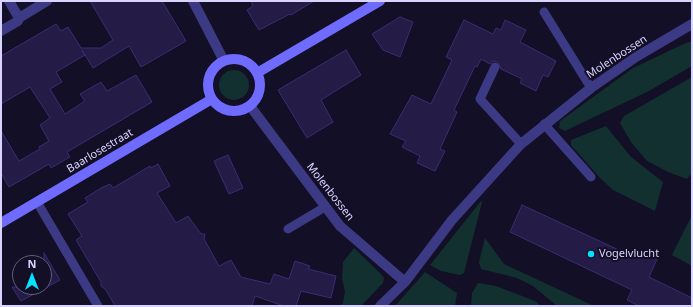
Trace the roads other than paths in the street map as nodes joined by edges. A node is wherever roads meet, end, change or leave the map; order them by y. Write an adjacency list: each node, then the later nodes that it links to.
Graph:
1 (9, 1): 6 (street)
2 (47, 1): 6 (street)
3 (193, 1): 9 (street)
4 (380, 1): 11 (street)
5 (544, 12): 12 (lane)
6 (19, 18): 8 (street)
7 (692, 24): 12 (street, Molenbossen)
8 (1, 31)
9 (224, 62): 11 (street); 13 (street)
10 (495, 67): 16 (lane)
11 (257, 73): 14 (street)
12 (591, 88): 15 (street, Molenbossen)
13 (212, 99): 14 (street); 18 (street, Baarlosestraat)
14 (250, 106): 19 (street, Molenbossen)
15 (544, 124): 16 (street, Molenbossen); 17 (lane)
16 (521, 144): 22 (street, Molenbossen)
17 (591, 177)
18 (37, 202): 20 (street, Baarlosestraat); 23 (lane)
19 (325, 207): 21 (lane); 22 (street, Molenbossen)
20 (1, 223)
21 (288, 229)
22 (404, 282): 24 (street, Molenbossen)
23 (98, 306)
24 (380, 306)

